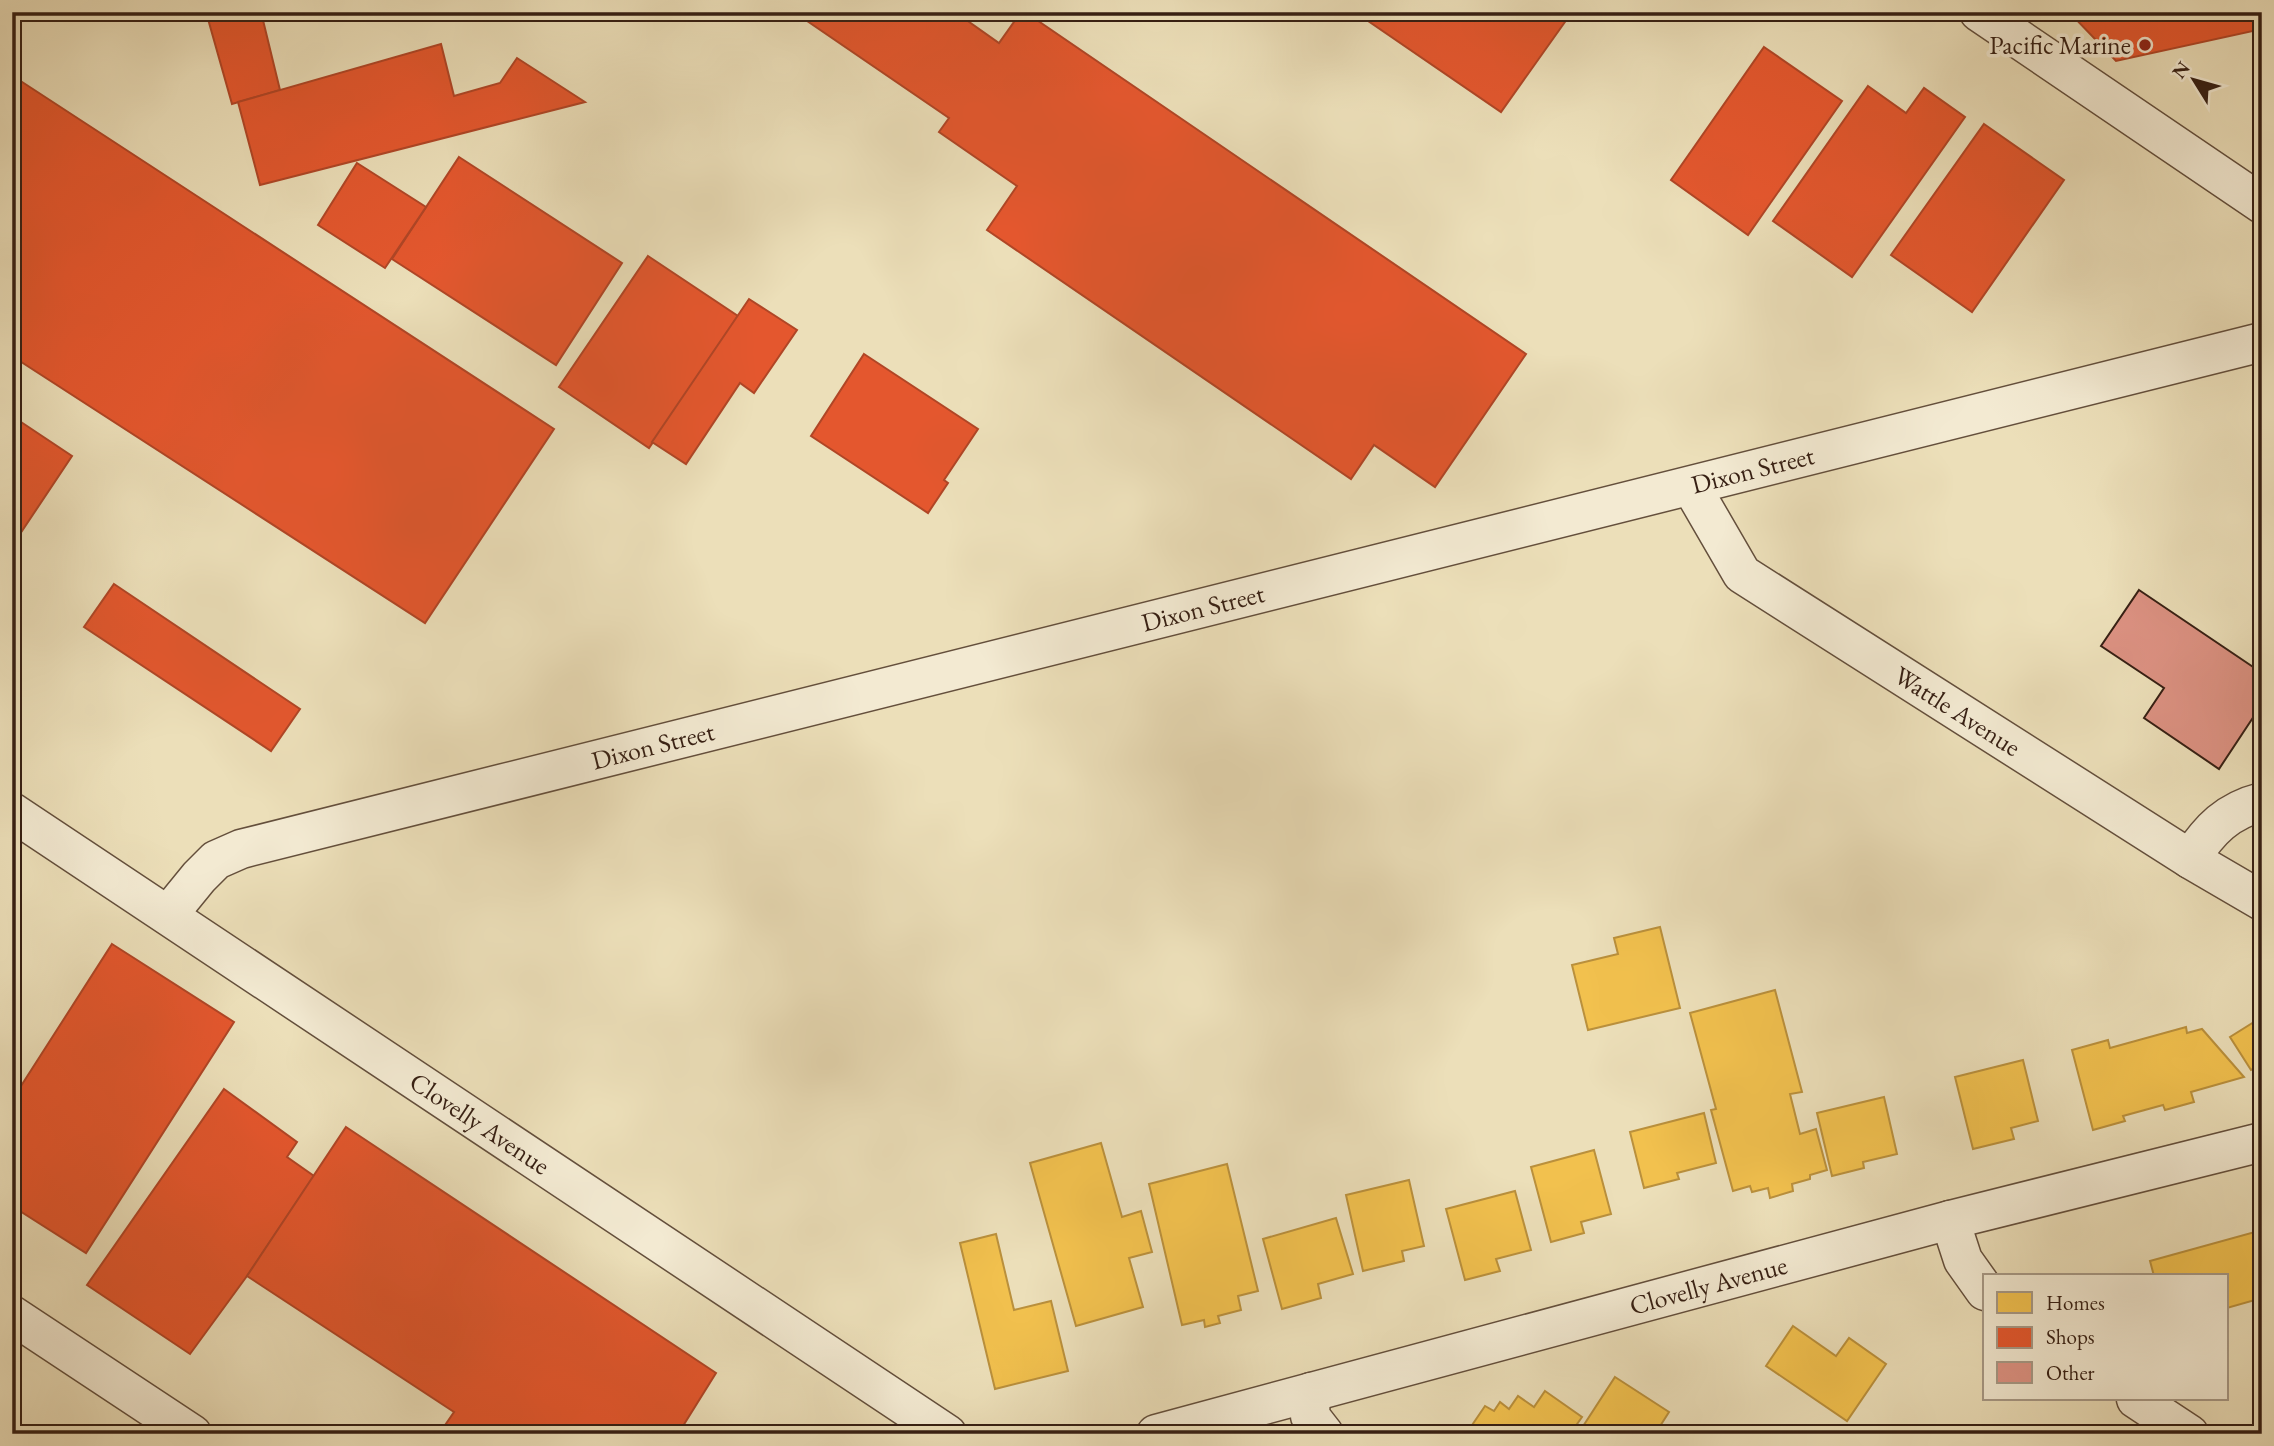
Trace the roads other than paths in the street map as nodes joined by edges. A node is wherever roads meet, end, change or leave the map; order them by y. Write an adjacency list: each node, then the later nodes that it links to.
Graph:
1 (1979, 12): 2 (street)
2 (2262, 204)
3 (2262, 342): 4 (street, Dixon Street)
4 (1690, 486): 7 (street, Wattle Avenue); 9 (street, Dixon Street)
5 (2252, 805): 7 (street)
6 (12, 812): 9 (street, Clovelly Avenue)
7 (2190, 859): 8 (street, Wattle Avenue)
8 (2262, 901)
9 (168, 915): 17 (street, Clovelly Avenue)
10 (2262, 1142): 11 (street, Clovelly Avenue)
11 (1950, 1220): 12 (street); 14 (street, Clovelly Avenue)
12 (1983, 1287)
13 (12, 1315): 16 (street)
14 (1311, 1392): 18 (street, Clovelly Avenue); 19 (street)
15 (2138, 1400): 20 (street)
16 (192, 1434)
17 (947, 1434)
18 (1156, 1434)
19 (1324, 1434)
20 (2189, 1434)

